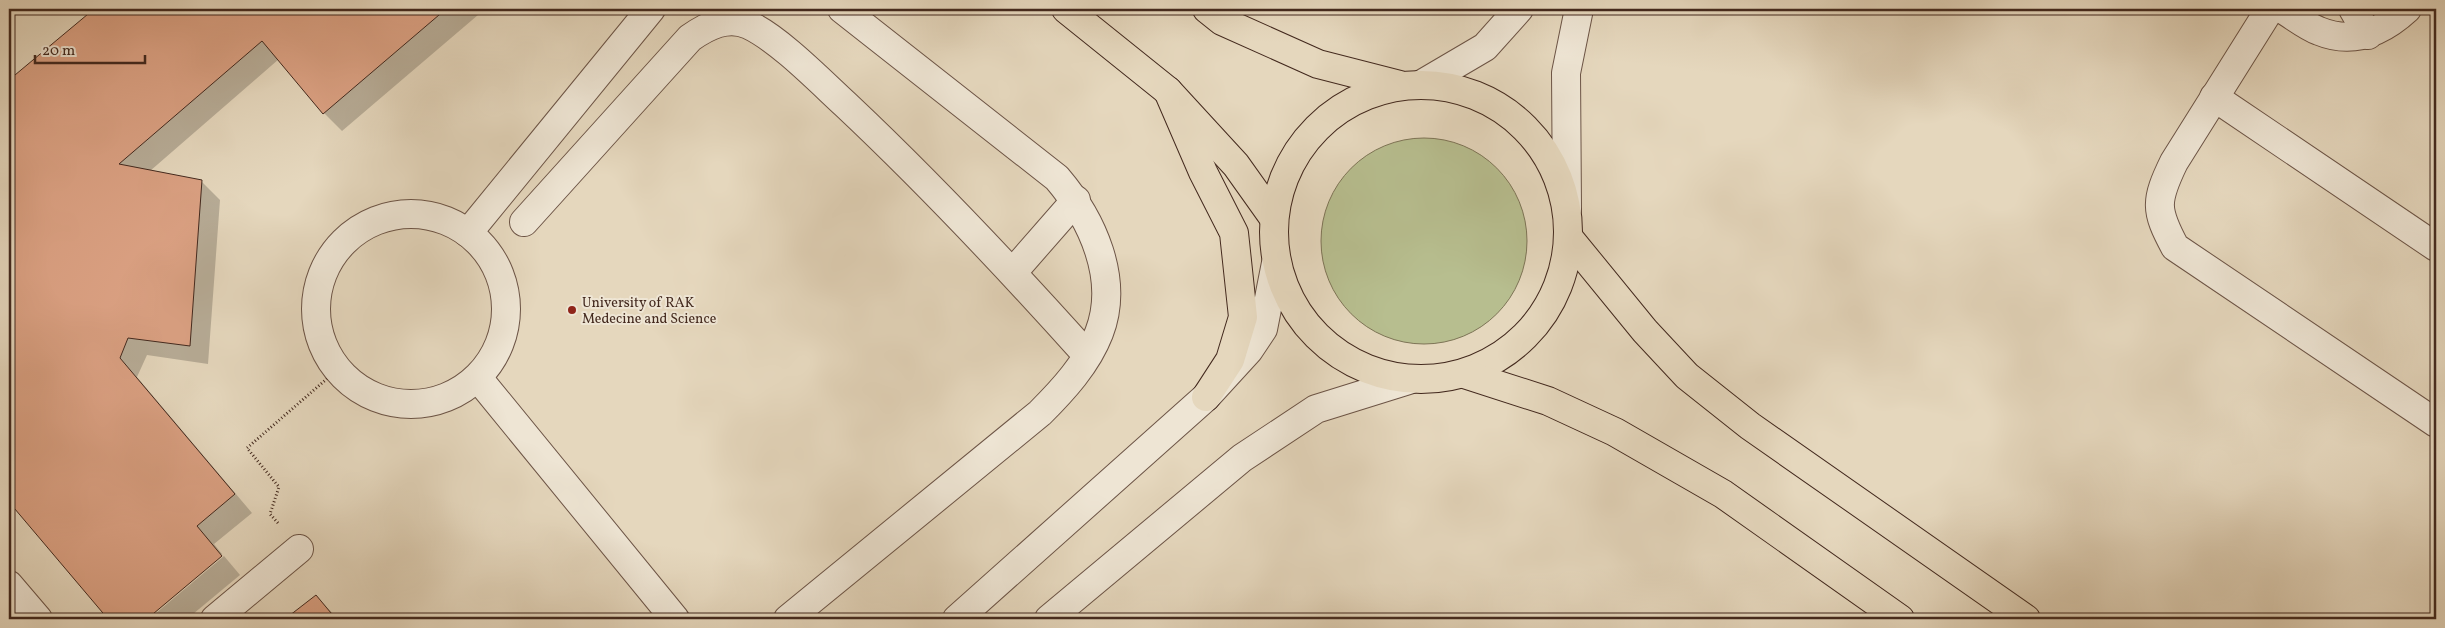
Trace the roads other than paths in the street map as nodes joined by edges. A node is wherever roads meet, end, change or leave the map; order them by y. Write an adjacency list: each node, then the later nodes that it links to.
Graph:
1 (651, 9): 19 (street)
2 (842, 9): 15 (street)
3 (1066, 9): 13 (main road)
4 (1207, 9): 12 (main road)
5 (1519, 9): 12 (street)
6 (1579, 9): 16 (street)
7 (2270, 9): 14 (street)
8 (2282, 9): 11 (street)
9 (2353, 9): 11 (street)
10 (2407, 9): 11 (street)
11 (2368, 35)
12 (1411, 85): 16 (main road); 17 (main road)
13 (1168, 91): 17 (main road); 28 (main road)
14 (2214, 97): 21 (street); 29 (street)
15 (1076, 200): 23 (street); 24 (street)
16 (1568, 209): 20 (main road)
17 (1273, 217): 22 (main road)
18 (524, 222): 23 (street)
19 (468, 233): 26 (street); 26 (street)
20 (1569, 238): 25 (main road); 39 (main road)
21 (2436, 247)
22 (1276, 263): 27 (main road); 28 (street)
23 (1013, 272): 24 (street)
24 (1087, 355): 35 (street)
25 (1464, 374): 27 (main road); 38 (main road)
26 (478, 378): 34 (street)
27 (1409, 380): 37 (street)
28 (1206, 397): 36 (street)
29 (2436, 423)
30 (300, 548): 33 (street)
31 (9, 585): 32 (street)
32 (38, 619)
33 (215, 619)
34 (675, 619)
35 (788, 619)
36 (957, 619)
37 (1049, 619)
38 (1900, 619)
39 (2026, 619)

